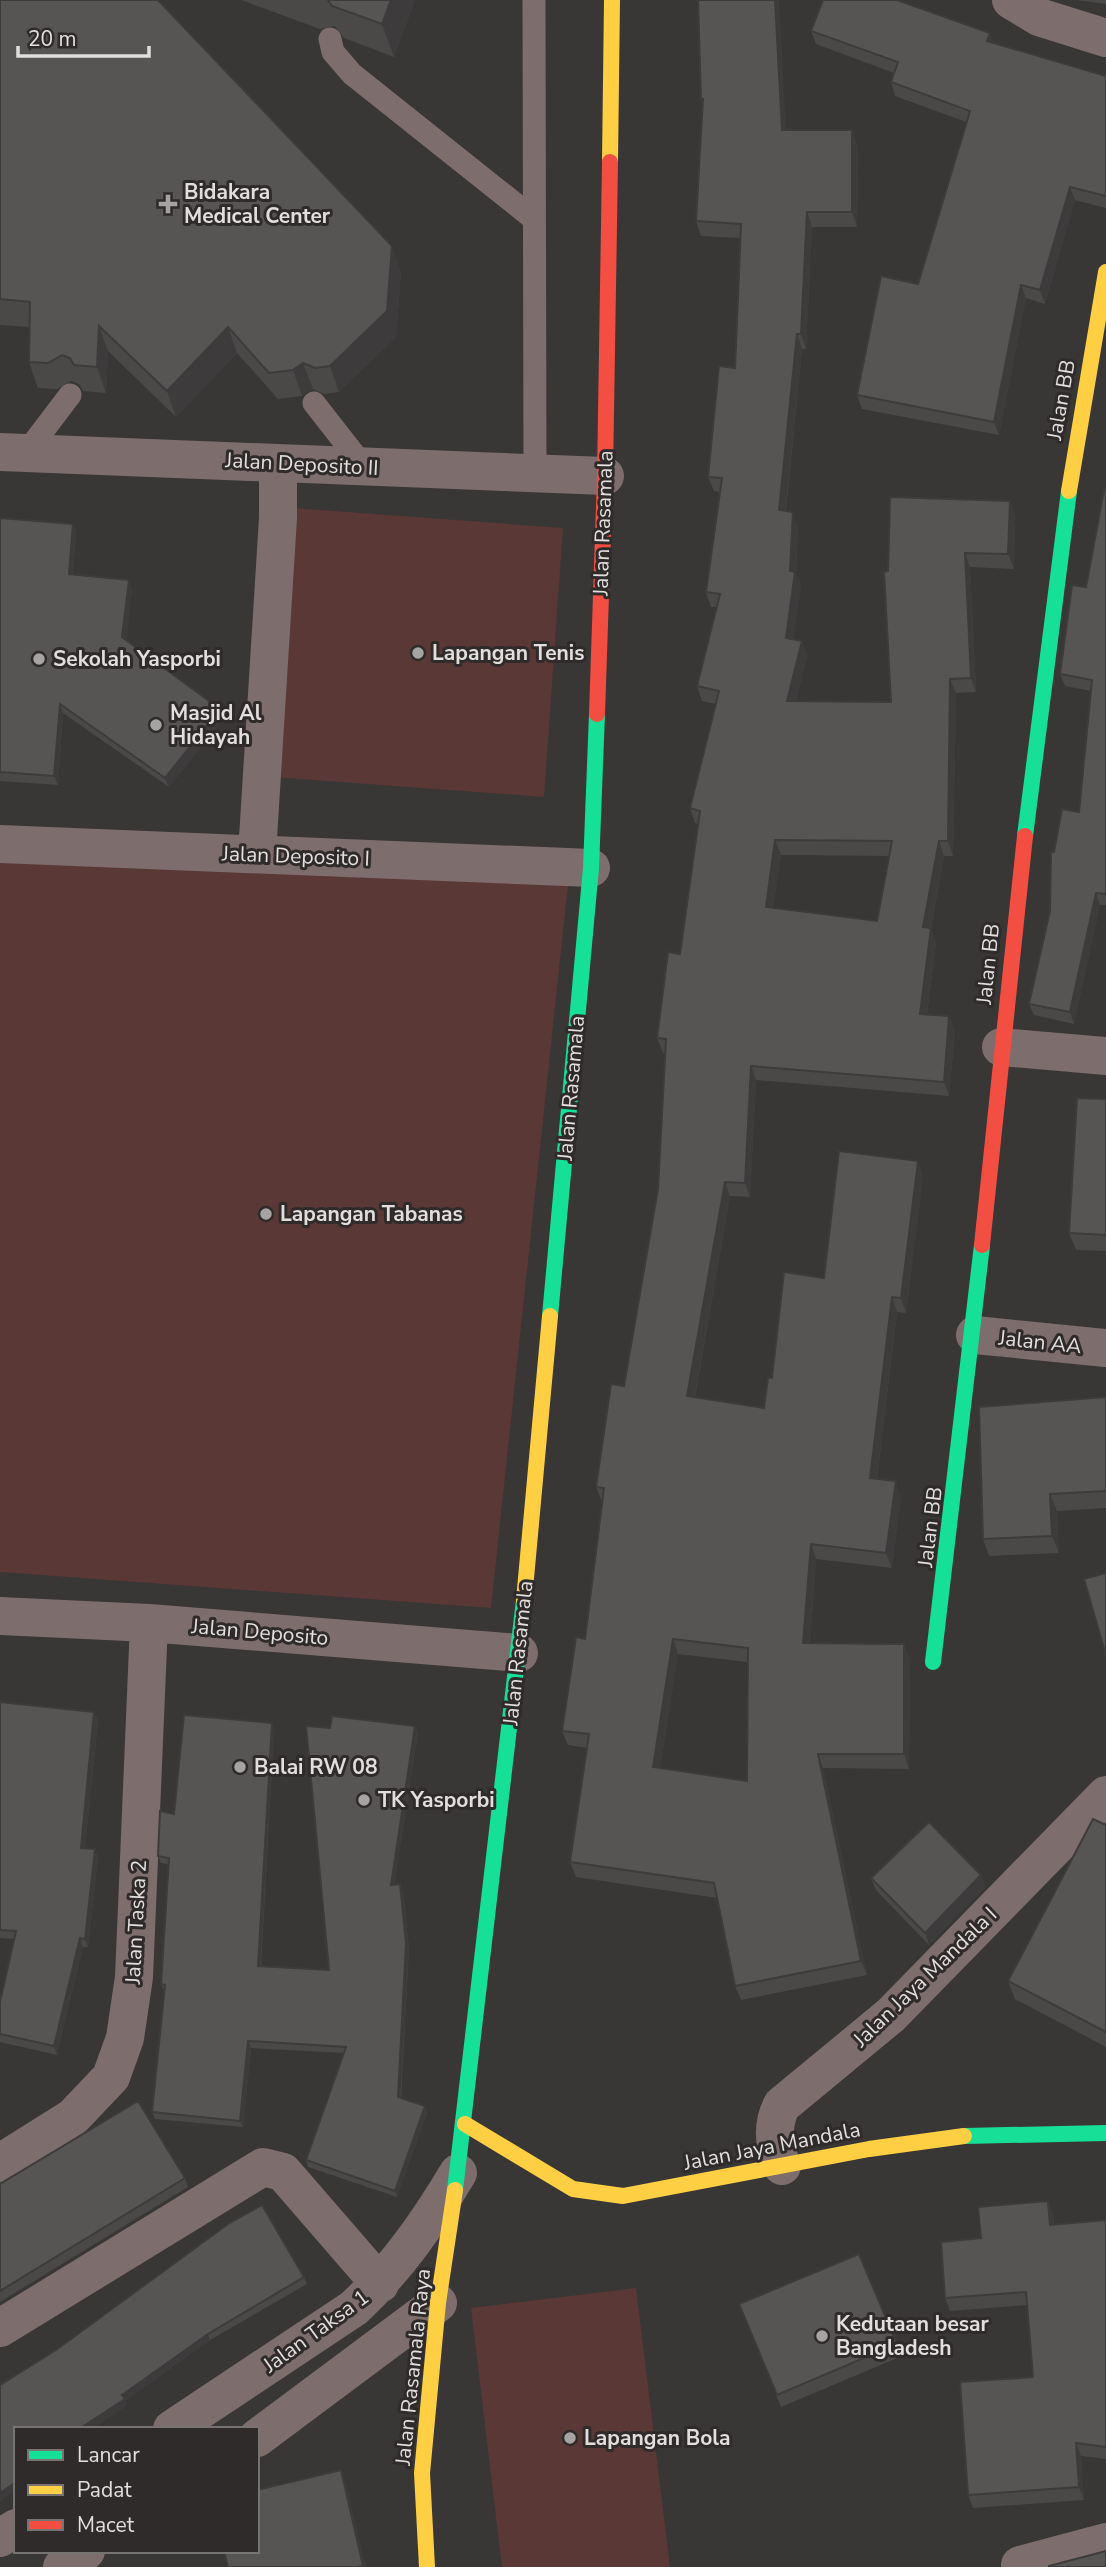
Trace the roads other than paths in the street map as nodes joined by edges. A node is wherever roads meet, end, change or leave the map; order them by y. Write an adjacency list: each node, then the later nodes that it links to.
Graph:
1 (534, 0): 6 (lane)
2 (612, 0): 14 (street, Jalan Rasamala)
3 (1012, 0): 4 (street)
4 (1106, 38)
5 (330, 39): 6 (lane)
6 (534, 219): 13 (lane)
7 (1106, 272): 18 (street, Jalan BB)
8 (70, 395): 10 (lane)
9 (314, 403): 12 (lane)
10 (13, 452): 11 (street, Jalan Deposito II)
11 (278, 463): 12 (street, Jalan Deposito II); 16 (street)
12 (364, 467): 13 (street, Jalan Deposito II)
13 (535, 474): 14 (street, Jalan Deposito II)
14 (604, 476): 17 (street, Jalan Rasamala)
15 (0, 844): 16 (street, Jalan Deposito I)
16 (257, 854): 17 (street, Jalan Deposito I)
17 (591, 868): 24 (street, Jalan Rasamala)
18 (1001, 1047): 19 (street); 20 (street, Jalan BB)
19 (1106, 1056)
20 (975, 1335): 21 (street, Jalan AA); 25 (street, Jalan BB)
21 (1106, 1348)
22 (0, 1616): 23 (street, Jalan Deposito)
23 (149, 1623): 24 (street, Jalan Deposito); 29 (street, Jalan Taska 2)
24 (519, 1653): 27 (street, Jalan Rasamala)
25 (933, 1662)
26 (1106, 1794): 30 (street, Jalan Jaya Mandala I)
27 (464, 2124): 30 (street, Jalan Jaya Mandala); 31 (street, Jalan Rasamala)
28 (1106, 2133): 30 (street, Jalan Jaya Mandala)
29 (0, 2163)
30 (782, 2166)
31 (458, 2172): 32 (street, Jalan Taksa 1); 33 (street, Jalan Rasamala Raya)
32 (380, 2284): 34 (street); 35 (street, Jalan Taksa 1)
33 (438, 2303): 36 (street); 41 (street, Jalan Rasamala Raya)
34 (0, 2328)
35 (175, 2427)
36 (259, 2437)
37 (1106, 2542): 39 (street)
38 (83, 2553): 40 (street)
39 (1020, 2566)
40 (62, 2567)
41 (426, 2567)

